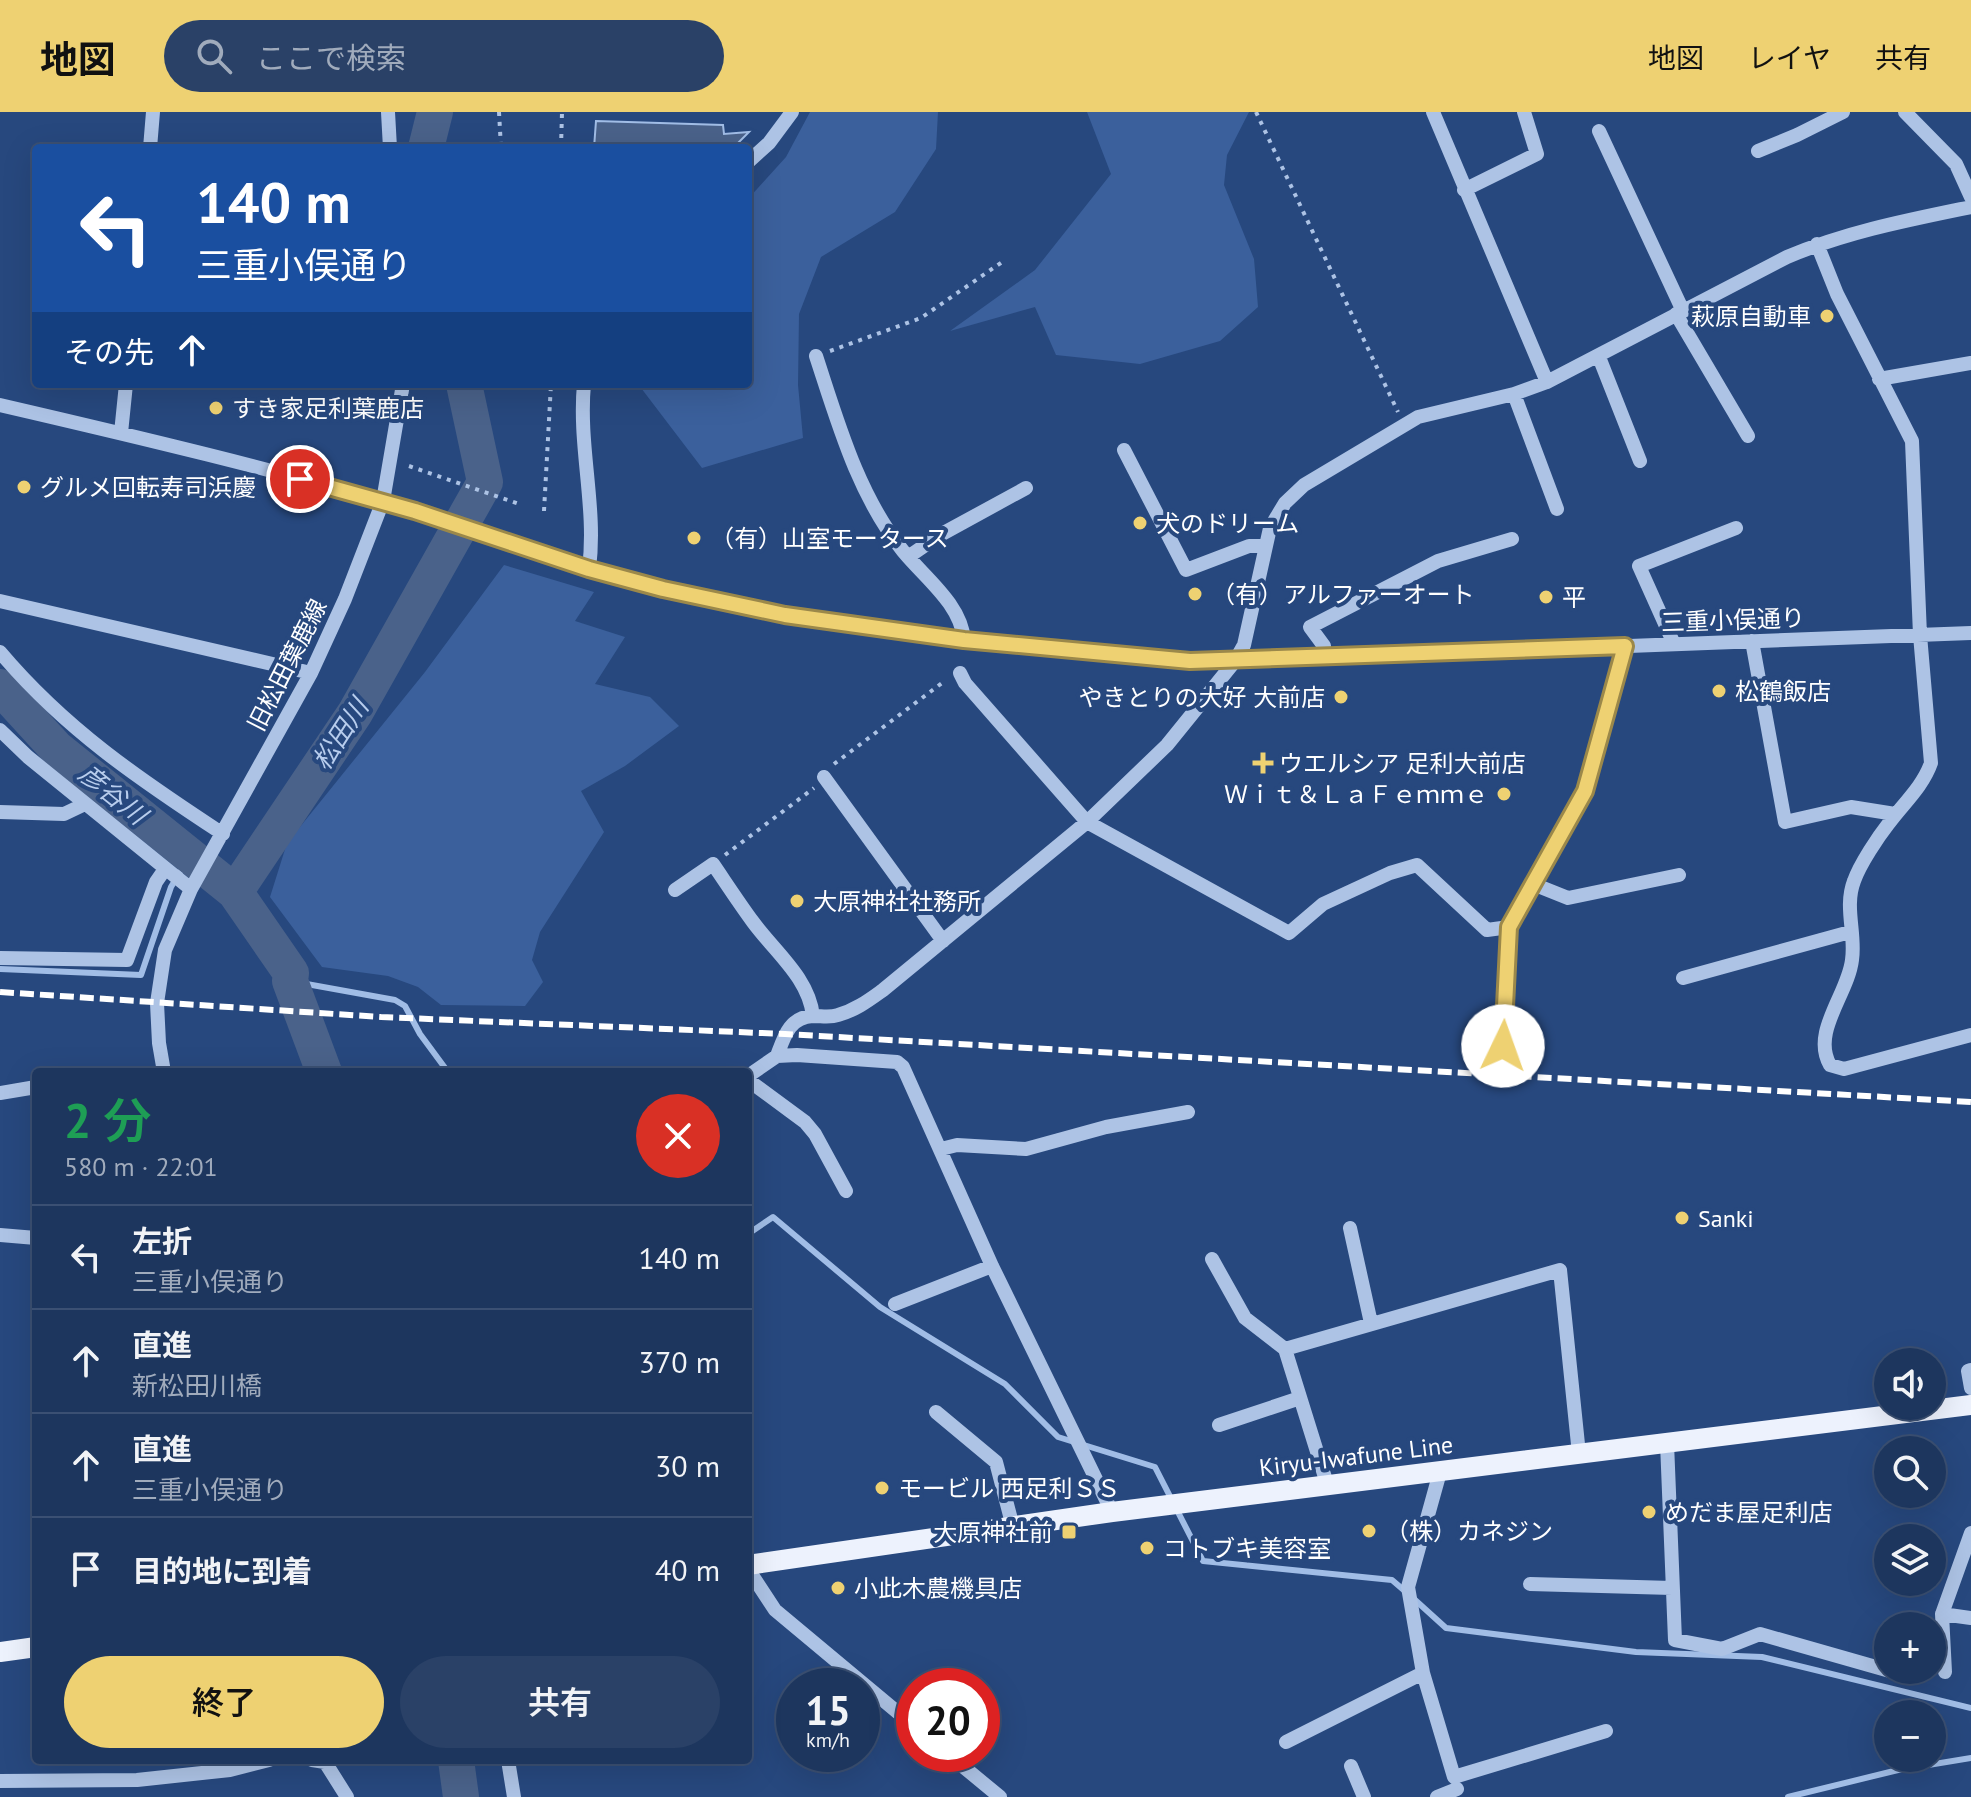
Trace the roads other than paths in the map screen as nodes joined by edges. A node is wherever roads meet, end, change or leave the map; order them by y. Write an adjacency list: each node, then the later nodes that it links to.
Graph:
1 (153, 112): 9 (street)
2 (388, 112): 10 (street)
3 (792, 112): 12 (street)
4 (1433, 112): 13 (street)
5 (1524, 112): 13 (street)
6 (1843, 112): 11 (street)
7 (1905, 112): 14 (street)
8 (1599, 131): 17 (street)
9 (150, 144)
10 (390, 144)
11 (1758, 151)
12 (752, 158)
13 (1464, 190): 22 (street)
14 (1971, 197)
15 (1971, 207): 16 (street)
16 (1817, 244): 17 (street); 21 (street)
17 (1680, 312): 19 (street); 29 (street)
18 (816, 356): 38 (street)
19 (1599, 357): 22 (street); 31 (street)
20 (1971, 363): 21 (street)
21 (1879, 379): 42 (street)
22 (1547, 382): 26 (street)
23 (126, 388): 28 (street)
24 (402, 388): 33 (street, 旧松田葉鹿線)
25 (584, 388): 39 (street)
26 (1514, 394): 34 (street); 37 (street)
27 (0, 405): 28 (street)
28 (121, 433): 33 (street)
29 (1748, 436)
30 (1124, 450): 37 (street)
31 (1640, 461)
32 (1026, 488): 38 (street)
33 (383, 501): 39 (street, 三重小俣通り); 50 (street, 旧松田葉鹿線)
34 (1557, 509)
35 (1736, 528): 45 (street)
36 (1512, 539): 48 (street)
37 (1266, 546): 49 (street)
38 (908, 557): 43 (street)
39 (589, 569): 43 (street, 三重小俣通り)
40 (0, 601): 50 (street)
41 (1971, 633): 42 (street, 三重小俣通り)
42 (1920, 635): 44 (street, 三重小俣通り); 56 (street)
43 (964, 640): 49 (street, 三重小俣通り)
44 (1752, 641): 45 (street, 三重小俣通り); 56 (street)
45 (1674, 644): 46 (street, 三重小俣通り)
46 (1625, 646): 48 (street, 三重小俣通り); 61 (street)
47 (0, 652): 58 (street)
48 (1325, 658): 49 (street, 三重小俣通り)
49 (1235, 661): 57 (street)
50 (311, 673): 58 (street, 旧松田葉鹿線)
51 (960, 673): 57 (street)
52 (0, 730): 54 (street)
53 (824, 777): 65 (street)
54 (85, 804): 55 (street); 60 (street)
55 (0, 812)
56 (1895, 814): 64 (street)
57 (1087, 822): 63 (street); 65 (street)
58 (220, 839): 60 (street, 旧松田葉鹿線)
59 (1679, 875): 61 (street)
60 (181, 878): 66 (street); 72 (street)
61 (1533, 884): 63 (street)
62 (675, 890): 68 (street)
63 (1509, 927): 70 (street)
64 (1850, 932): 67 (street); 69 (street)
65 (943, 941): 68 (street)
66 (0, 958)
67 (1683, 978)
68 (813, 1016): 71 (street)
69 (1971, 1035)
70 (1503, 1046)
71 (777, 1056): 73 (street); 78 (street)
72 (163, 1068)
73 (752, 1075)
74 (752, 1081): 79 (street)
75 (32, 1088): 76 (street)
76 (0, 1093)
77 (1188, 1112): 78 (street)
78 (941, 1149): 84 (street)
79 (846, 1191)
80 (1350, 1228): 86 (street)
81 (0, 1235): 82 (street)
82 (32, 1238)
83 (1212, 1259): 87 (street)
84 (992, 1266): 85 (street); 98 (street)
85 (895, 1304)
86 (1371, 1323): 87 (street); 95 (street)
87 (1285, 1349): 90 (street)
88 (1971, 1370): 89 (street)
89 (1971, 1388)
90 (1300, 1398): 93 (street); 97 (street)
91 (1971, 1405): 94 (main road, Kiryu-Iwafune Line)
92 (936, 1412): 99 (street)
93 (1219, 1425)
94 (1667, 1443): 95 (main road, Kiryu-Iwafune Line); 104 (street)
95 (1579, 1454): 96 (main road, Kiryu-Iwafune Line)
96 (1440, 1472): 97 (main road, Kiryu-Iwafune Line); 111 (street)
97 (1328, 1487): 98 (main road, Kiryu-Iwafune Line)
98 (1112, 1512): 99 (main road, Kiryu-Iwafune Line)
99 (1013, 1527): 101 (main road, Kiryu-Iwafune Line)
100 (1971, 1533): 105 (street)
101 (752, 1566)
102 (752, 1573): 112 (street)
103 (1530, 1584): 104 (street)
104 (1672, 1588): 110 (street)
105 (1943, 1612)
106 (1946, 1615): 107 (street)
107 (1971, 1618)
108 (32, 1648): 109 (main road)
109 (0, 1652)
110 (1874, 1666)
111 (1423, 1673): 114 (street); 121 (street)
112 (896, 1711)
113 (1606, 1731): 121 (street)
114 (1286, 1742)
115 (253, 1764): 120 (street)
116 (326, 1764): 122 (street)
117 (509, 1764): 123 (street)
118 (1351, 1766): 125 (street)
119 (970, 1772): 124 (street)
120 (0, 1781)
121 (1457, 1788): 126 (street)
122 (347, 1797)
123 (514, 1797)
124 (1000, 1797)
125 (1364, 1797)
126 (1437, 1797)

